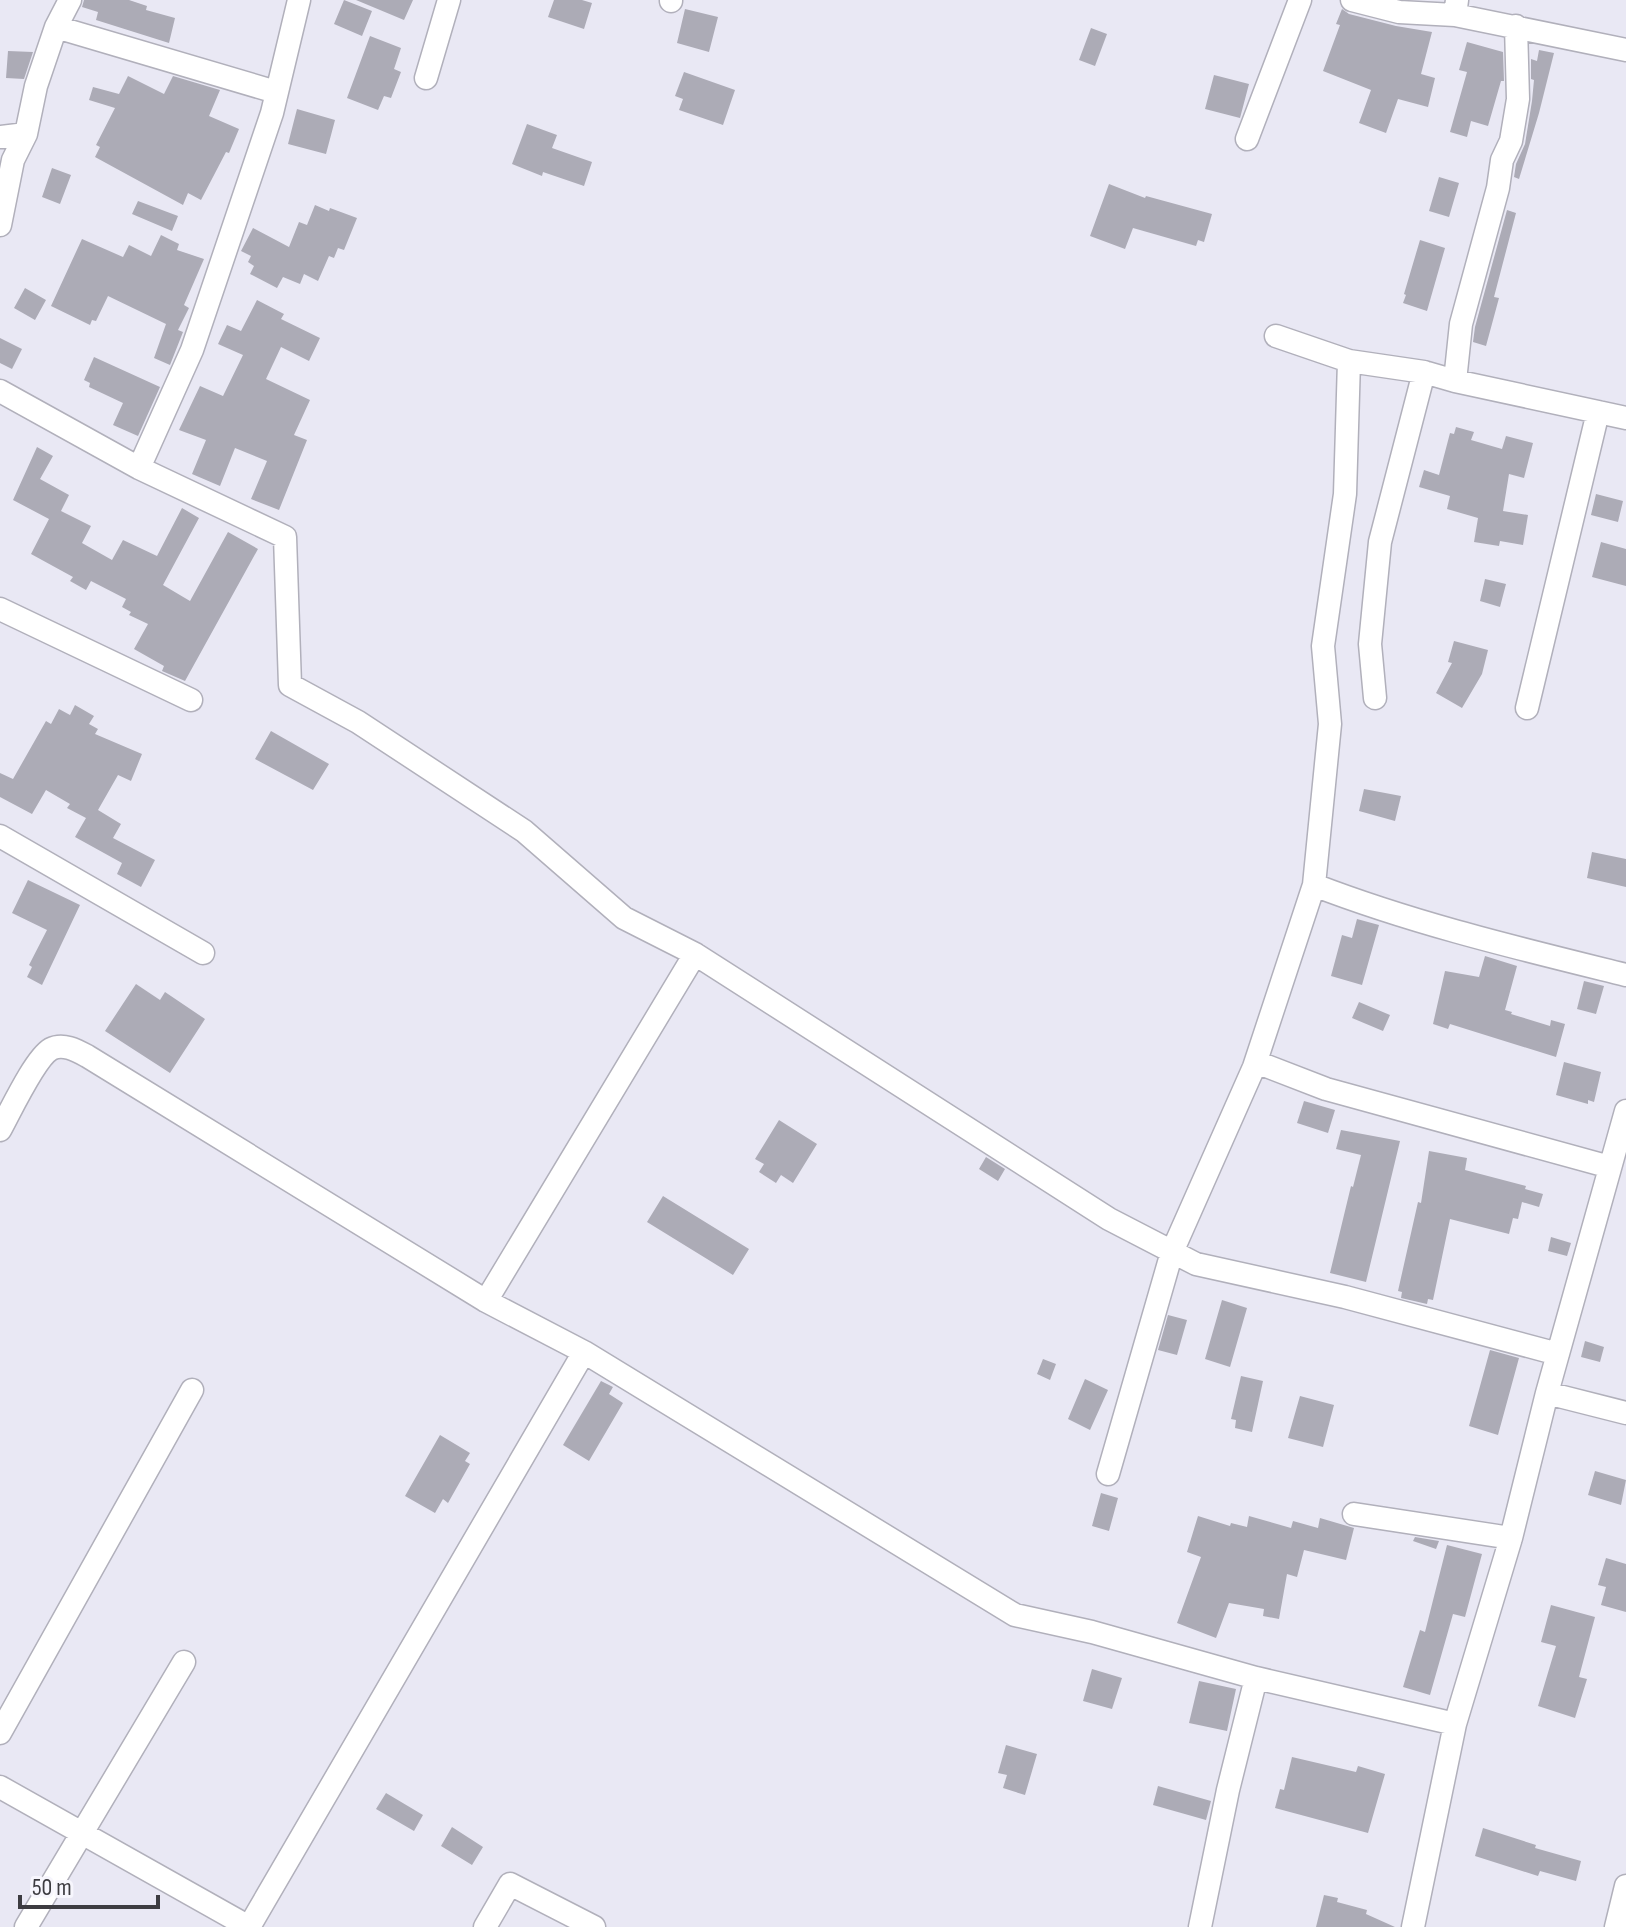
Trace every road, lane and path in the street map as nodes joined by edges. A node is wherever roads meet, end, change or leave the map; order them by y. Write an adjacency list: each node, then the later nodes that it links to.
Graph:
1 (70, 0): 8 (street)
2 (299, 0): 11 (street)
3 (449, 0): 10 (street)
4 (1300, 0): 14 (street)
5 (1352, 0): 6 (street)
6 (1456, 7): 7 (street)
7 (1516, 26): 9 (street); 19 (street)
8 (56, 27): 11 (street); 12 (street)
9 (1626, 50)
10 (426, 78)
11 (276, 92): 23 (street)
12 (26, 134): 13 (street); 15 (street)
13 (0, 137)
14 (1247, 139)
15 (0, 225)
16 (1276, 336): 17 (street)
17 (1349, 361): 18 (street); 29 (street)
18 (1424, 372): 19 (street); 25 (street)
19 (1455, 381): 21 (street)
20 (0, 391): 23 (street)
21 (1598, 412): 22 (street); 27 (street)
22 (1626, 418)
23 (139, 468): 31 (street)
24 (0, 609): 26 (street)
25 (1375, 698)
26 (191, 700)
27 (1527, 708)
28 (0, 836): 30 (street)
29 (1314, 885): 32 (street); 33 (street)
30 (203, 953)
31 (695, 954): 37 (street); 38 (street)
32 (1626, 975)
33 (1256, 1062): 36 (street); 37 (street)
34 (1626, 1111): 36 (street)
35 (0, 1130): 38 (street)
36 (1610, 1167): 40 (street)
37 (1172, 1252): 40 (street); 44 (street)
38 (486, 1301): 39 (street)
39 (584, 1352): 48 (street); 55 (street)
40 (1558, 1354): 42 (street)
41 (192, 1390): 50 (street)
42 (1547, 1393): 43 (street); 46 (street)
43 (1626, 1413)
44 (1108, 1474)
45 (1354, 1514): 46 (street)
46 (1511, 1538): 49 (street)
47 (184, 1662): 52 (street)
48 (1256, 1678): 49 (street); 58 (street)
49 (1455, 1724): 59 (street)
50 (0, 1733)
51 (0, 1787): 52 (street)
52 (81, 1832): 54 (street); 55 (street)
53 (1626, 1886): 60 (street)
54 (26, 1927)
55 (249, 1927)
56 (485, 1927): 57 (street)
57 (594, 1927)
58 (1200, 1927)
59 (1413, 1927)
60 (1616, 1927)

